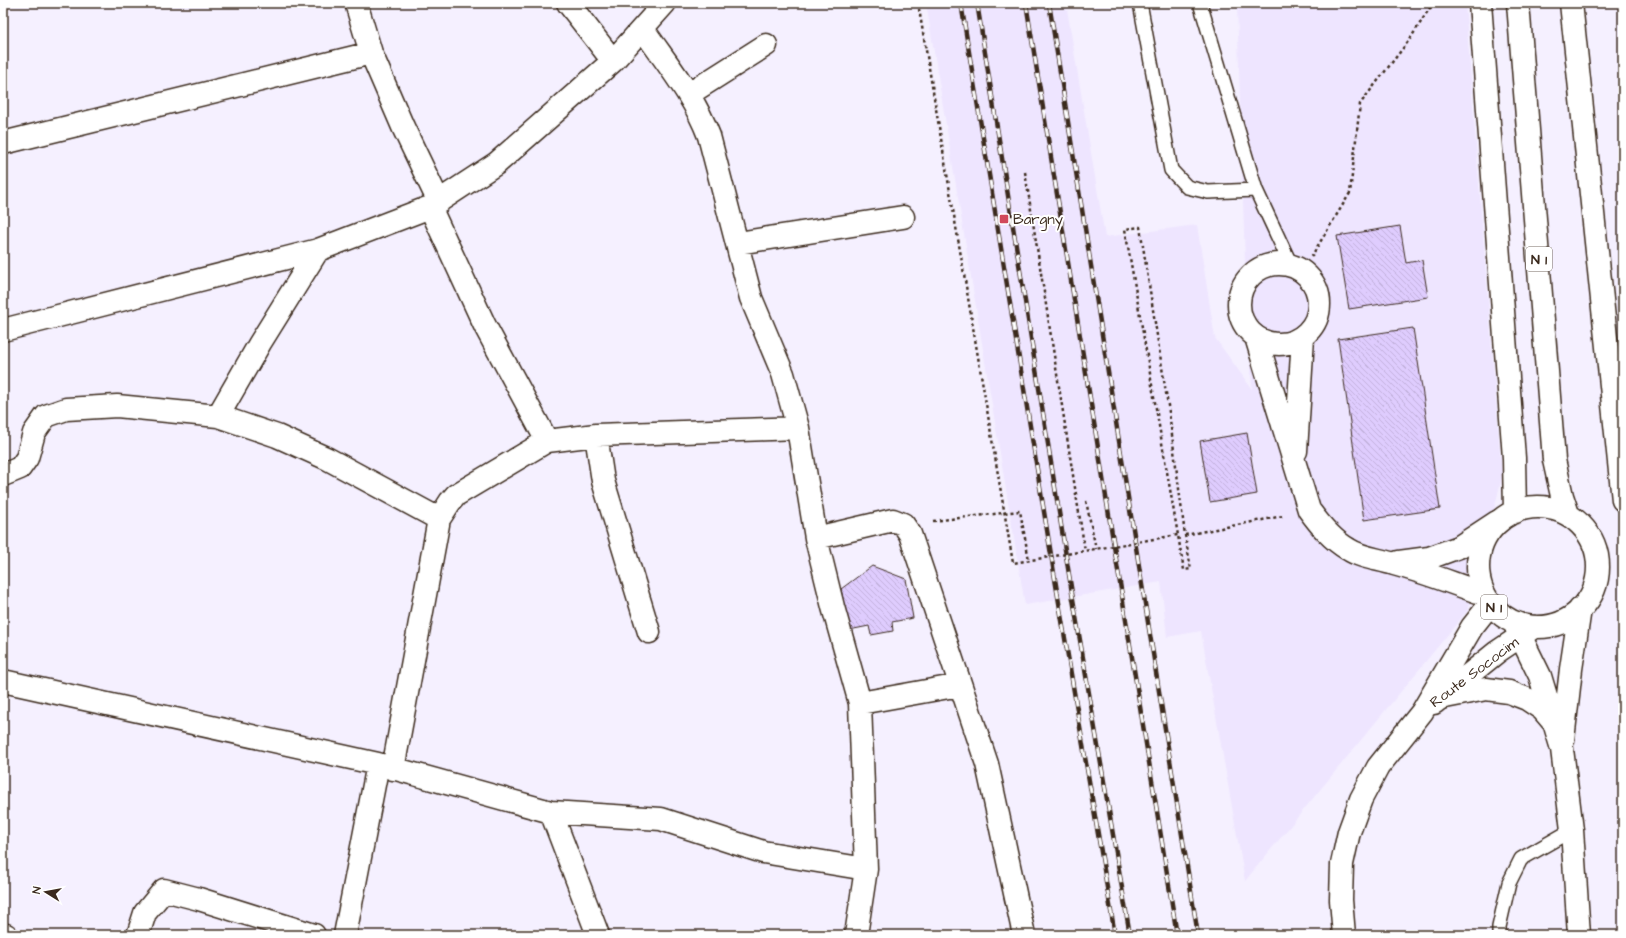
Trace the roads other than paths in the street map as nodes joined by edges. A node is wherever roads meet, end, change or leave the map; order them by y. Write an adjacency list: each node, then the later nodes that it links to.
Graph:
1 (356, 3): 11 (main road)
2 (568, 3): 12 (main road)
3 (665, 3): 9 (main road)
4 (1140, 3): 15 (lane)
5 (1200, 3): 15 (lane)
6 (1480, 3): 33 (main road)
7 (1518, 3): 32 (main road, N 1)
8 (1571, 3): 30 (main road)
9 (643, 30): 12 (main road); 13 (main road)
10 (766, 45): 13 (main road)
11 (371, 53): 14 (main road); 16 (main road)
12 (613, 61): 16 (main road)
13 (689, 94): 18 (main road)
14 (3, 143)
15 (1256, 190): 20 (lane)
16 (434, 204): 19 (main road); 27 (main road)
17 (903, 217): 18 (main road)
18 (738, 243): 25 (main road)
19 (318, 250): 21 (main road); 24 (main road)
20 (1297, 268): 22 (main road); 23 (main road)
21 (3, 330)
22 (1256, 337): 23 (main road); 28 (main road)
23 (1302, 337): 28 (main road)
24 (218, 416): 29 (main road); 34 (main road)
25 (798, 428): 26 (main road); 35 (main road)
26 (596, 435): 27 (main road); 40 (main road)
27 (547, 441): 34 (main road)
28 (1295, 464): 36 (main road)
29 (3, 475)
30 (1621, 477): 31 (main road)
31 (1623, 500)
32 (1568, 514): 33 (main road, N 1); 38 (main road, N 1)
33 (1506, 517): 36 (main road); 37 (main road, N 1)
34 (439, 519): 48 (main road)
35 (816, 538): 42 (main road); 44 (main road)
36 (1394, 563): 37 (main road)
37 (1488, 598): 39 (main road, N 1); 45 (main road, Route Sococim)
38 (1580, 609): 39 (main road, N 1); 47 (main road, N 1)
39 (1523, 629): 43 (main road, Route Sococim); 46 (main road, N 1)
40 (649, 632)
41 (3, 681): 48 (main road)
42 (960, 685): 44 (main road); 59 (main road)
43 (1440, 698): 45 (main road, Route Sococim); 46 (main road)
44 (860, 703): 51 (main road)
45 (1422, 712): 60 (main road)
46 (1554, 724): 47 (main road, N 1)
47 (1562, 749): 50 (main road, N 1)
48 (385, 767): 49 (main road); 56 (main road)
49 (551, 812): 51 (main road); 57 (main road)
50 (1572, 830): 61 (lane); 62 (main road, N 1)
51 (866, 869): 58 (main road)
52 (3, 934): 53 (main road)
53 (6, 935)
54 (138, 935): 55 (main road)
55 (314, 935)
56 (345, 935)
57 (598, 935)
58 (856, 935)
59 (1024, 935)
60 (1344, 935)
61 (1500, 935)
62 (1579, 935)

